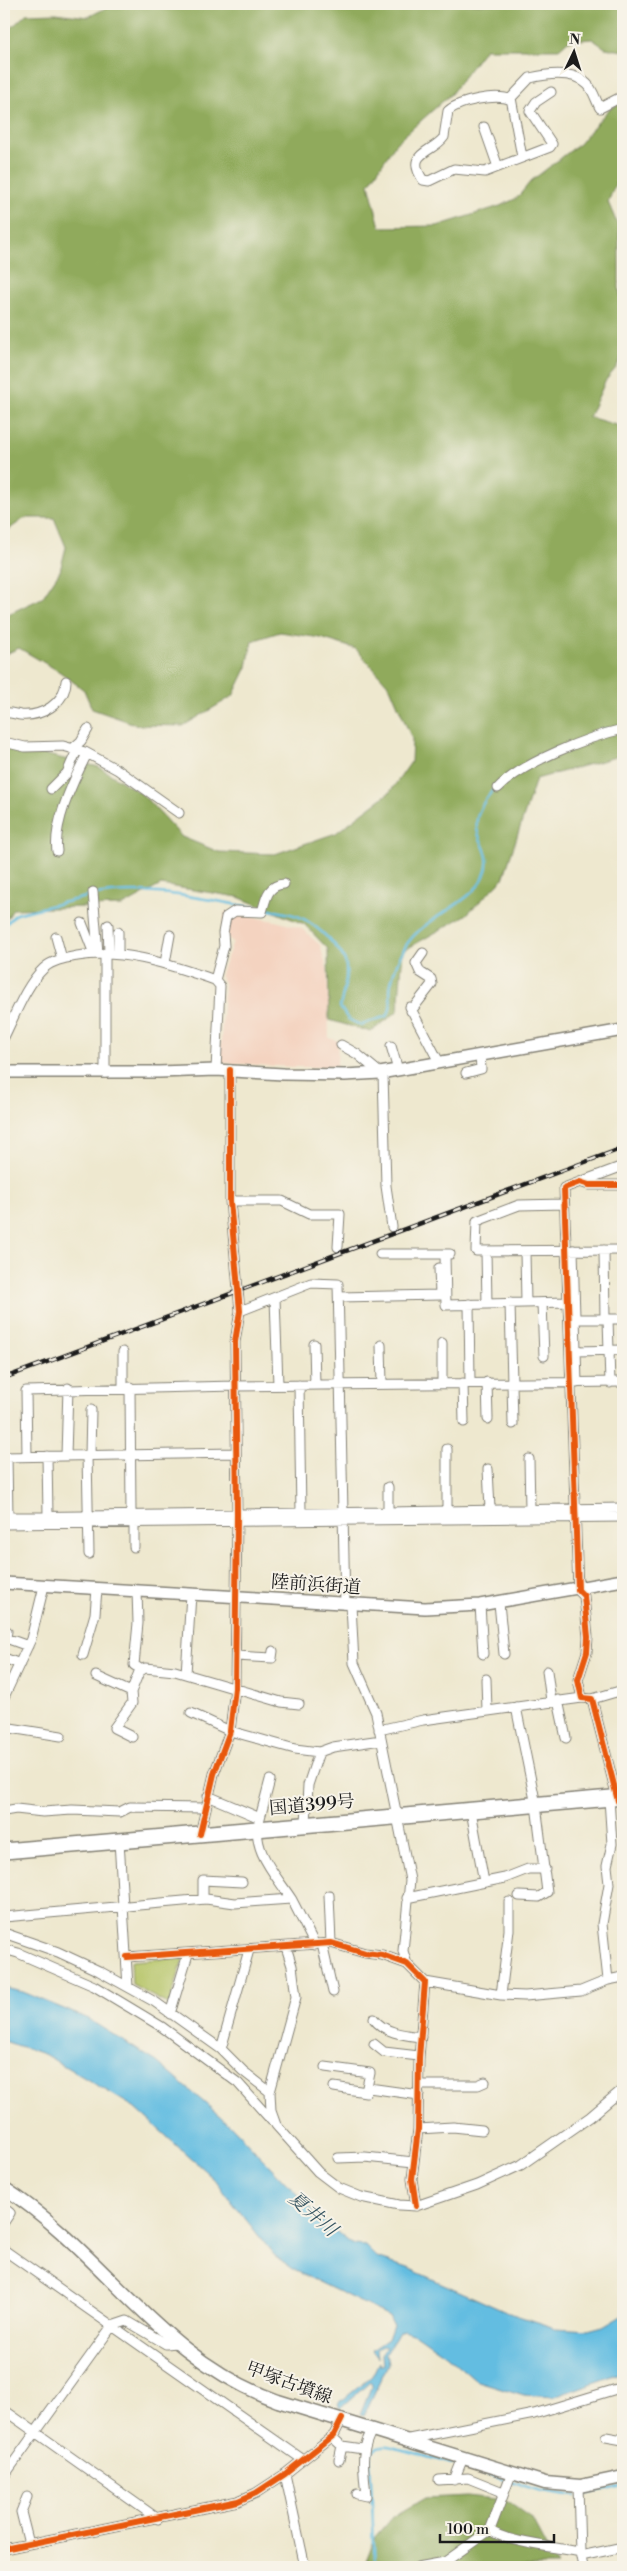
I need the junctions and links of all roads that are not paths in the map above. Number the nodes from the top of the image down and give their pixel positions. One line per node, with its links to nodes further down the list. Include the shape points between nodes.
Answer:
1 (551, 92): 5 (street, via 536,102 530,111 552,144)
2 (623, 96): 3 (street, via 600,108 587,84 563,74 530,78)
3 (511, 100): 5 (street); 6 (street, via 500,98 453,106 445,117 444,137 424,151 417,170 423,180 429,181 454,169 479,172)
4 (484, 127): 6 (street)
5 (522, 157): 6 (street)
6 (498, 167)
7 (66, 682): 8 (street, via 64,695 51,708 21,715)
8 (4, 713)
9 (88, 729): 12 (street)
10 (623, 729): 14 (street, via 582,741 530,765)
11 (4, 742): 12 (street, via 25,747 63,746)
12 (74, 749): 13 (street); 15 (street, via 67,773)
13 (87, 754): 16 (street, via 126,775); 17 (street, via 58,829)
14 (498, 788)
15 (51, 790)
16 (179, 812)
17 (57, 851)
18 (284, 884): 29 (street, via 270,889 262,912 234,911 227,915 224,946)
19 (93, 892): 25 (street)
20 (82, 923): 25 (street)
21 (108, 925): 25 (street)
22 (118, 932): 25 (street)
23 (170, 935): 28 (street)
24 (56, 937): 27 (street)
25 (105, 953): 27 (street); 28 (street); 40 (street)
26 (423, 953): 35 (street, via 416,963 432,984 411,1008)
27 (62, 959): 31 (street, via 46,966 38,974)
28 (165, 963): 29 (street)
29 (215, 980): 36 (street, via 220,986)
30 (623, 1030): 34 (street)
31 (4, 1037)
32 (341, 1045): 41 (street)
33 (391, 1046): 38 (street)
34 (480, 1055): 35 (street); 42 (street, via 481,1069)
35 (439, 1062): 38 (street)
36 (216, 1070): 37 (street); 40 (street)
37 (230, 1070): 41 (street, via 283,1074); 46 (street)
38 (398, 1070): 41 (street)
39 (4, 1072): 40 (street)
40 (106, 1073)
41 (382, 1073): 48 (street, via 386,1186)
42 (466, 1073)
43 (623, 1166): 44 (street)
44 (580, 1182): 45 (street); 47 (street, via 564,1188)
45 (623, 1185)
46 (230, 1201): 49 (street, via 282,1201 309,1214 340,1214); 65 (street)
47 (564, 1204): 50 (street); 53 (street, via 519,1205 477,1222 476,1251)
48 (392, 1227)
49 (338, 1247)
50 (570, 1250): 51 (street); 54 (street); 59 (street); 66 (street)
51 (604, 1250): 52 (street); 67 (street)
52 (623, 1250)
53 (486, 1251): 54 (street); 64 (street)
54 (525, 1251): 61 (street)
55 (380, 1254): 56 (street)
56 (444, 1255): 57 (street, via 440,1295); 63 (street, via 446,1305)
57 (339, 1297): 58 (street, via 338,1284 311,1283); 84 (street)
58 (275, 1298): 65 (street); 86 (street)
59 (568, 1302): 62 (street); 66 (street)
60 (510, 1303): 61 (street); 64 (street); 78 (street)
61 (526, 1303): 62 (street)
62 (542, 1303): 76 (street)
63 (469, 1304): 64 (street); 82 (street)
64 (486, 1304)
65 (240, 1311): 89 (street, via 235,1342)
66 (572, 1319): 67 (street); 74 (street); 79 (street)
67 (606, 1319): 68 (street); 72 (street)
68 (623, 1319)
69 (442, 1343): 81 (street)
70 (314, 1344): 88 (street)
71 (381, 1345): 85 (street)
72 (609, 1350): 73 (street); 74 (street); 83 (street)
73 (623, 1350)
74 (576, 1351): 79 (street)
75 (123, 1352): 90 (street)
76 (544, 1356)
77 (487, 1382): 78 (street); 82 (street); 93 (street)
78 (512, 1382): 79 (street); 95 (street)
79 (574, 1382): 83 (street); 113 (street)
80 (623, 1382): 83 (street)
81 (442, 1383): 82 (street); 85 (street)
82 (466, 1383): 94 (street)
83 (610, 1383)
84 (340, 1384): 85 (street); 88 (street); 115 (street)
85 (382, 1384)
86 (278, 1385): 87 (street); 89 (street)
87 (299, 1385): 88 (street); 112 (street)
88 (315, 1385)
89 (235, 1386): 90 (street); 97 (street)
90 (126, 1387): 91 (street); 99 (street)
91 (68, 1388): 101 (street, via 62,1391 26,1391); 103 (street)
92 (91, 1410): 98 (street)
93 (488, 1418)
94 (464, 1422)
95 (513, 1424)
96 (447, 1449): 110 (street)
97 (236, 1453): 99 (street); 117 (street)
98 (88, 1455): 99 (street); 103 (street); 119 (street)
99 (129, 1455): 120 (street)
100 (5, 1456): 101 (street); 118 (street)
101 (27, 1456): 102 (street)
102 (47, 1456): 103 (street); 114 (street)
103 (66, 1456)
104 (529, 1459): 109 (street)
105 (488, 1469): 108 (street)
106 (388, 1487): 111 (street)
107 (623, 1508): 113 (street)
108 (490, 1509): 109 (street); 110 (street)
109 (530, 1509): 113 (street)
110 (447, 1510): 111 (street)
111 (388, 1512): 115 (street)
112 (301, 1513): 115 (street); 117 (street)
113 (574, 1513): 115 (street); 116 (street); 127 (street)
114 (48, 1516): 118 (street); 119 (street)
115 (343, 1516): 117 (street); 132 (street)
116 (623, 1517)
117 (237, 1518): 120 (street); 130 (street)
118 (5, 1519): 119 (street)
119 (89, 1519): 120 (street); 122 (street)
120 (132, 1519): 121 (street)
121 (134, 1548)
122 (89, 1554)
123 (623, 1580): 127 (street, 陸前浜街道)
124 (4, 1583): 125 (street, 陸前浜街道)
125 (44, 1586): 126 (street, 陸前浜街道); 135 (street)
126 (98, 1589): 128 (street, 陸前浜街道); 139 (street, via 95,1614)
127 (578, 1590): 131 (street, 陸前浜街道); 152 (street, via 584,1596 588,1638 578,1680)
128 (138, 1591): 129 (street, 陸前浜街道); 143 (street, via 134,1664)
129 (190, 1594): 130 (street, 陸前浜街道); 145 (street)
130 (236, 1597): 132 (street, 陸前浜街道); 140 (street)
131 (499, 1603): 133 (street, 陸前浜街道); 138 (street)
132 (348, 1604): 133 (street, 陸前浜街道, via 425,1608); 159 (street, via 354,1663 376,1713)
133 (480, 1605): 137 (street)
134 (7, 1631): 135 (street, via 6,1638)
135 (28, 1646): 142 (street)
136 (273, 1651): 140 (street, via 272,1658)
137 (483, 1654)
138 (504, 1654)
139 (83, 1655)
140 (236, 1656): 148 (street)
141 (4, 1658): 142 (street)
142 (20, 1664): 151 (street)
143 (142, 1670): 145 (street, via 152,1668); 150 (street)
144 (547, 1671): 153 (street)
145 (186, 1674): 148 (street)
146 (96, 1676): 150 (street)
147 (486, 1679): 156 (street)
148 (235, 1688): 154 (street, via 280,1702); 160 (street)
149 (623, 1690): 152 (street)
150 (131, 1692): 162 (street, via 132,1703 114,1728)
151 (4, 1697)
152 (587, 1699): 153 (street); 168 (street)
153 (554, 1701): 155 (street); 163 (street)
154 (299, 1704)
155 (516, 1706): 156 (street); 169 (street)
156 (487, 1711): 159 (street)
157 (191, 1713): 160 (street)
158 (4, 1727): 161 (street)
159 (379, 1730): 164 (street)
160 (230, 1731): 165 (street, via 295,1749); 167 (street)
161 (61, 1736)
162 (132, 1737)
163 (566, 1738)
164 (381, 1740): 165 (street); 173 (street)
165 (319, 1752): 175 (street, via 308,1785)
166 (270, 1780): 174 (street)
167 (208, 1796): 170 (street); 174 (street)
168 (617, 1799): 169 (highway, 国道399号); 199 (street, via 602,1924)
169 (536, 1805): 172 (highway, 国道399号); 179 (street)
170 (205, 1808): 171 (street, via 130,1807 120,1812 43,1812 16,1808); 176 (street)
171 (4, 1811)
172 (471, 1811): 173 (highway, 国道399号); 181 (street)
173 (398, 1817): 175 (highway, 国道399号); 184 (street, via 410,1880)
174 (258, 1824): 175 (highway, 国道399号); 176 (highway, 国道399号); 185 (street, via 257,1838 272,1874)
175 (306, 1824)
176 (200, 1834): 177 (highway, 国道399号)
177 (119, 1841): 178 (highway, 国道399号); 188 (street)
178 (4, 1851)
179 (545, 1869): 181 (street, via 528,1868 506,1878); 183 (street, via 545,1896)
180 (242, 1882): 186 (street, via 203,1880)
181 (484, 1882): 184 (street)
182 (329, 1895): 191 (street)
183 (519, 1896)
184 (406, 1898): 197 (street, via 403,1951)
185 (291, 1899): 186 (street, via 235,1903); 191 (street)
186 (203, 1900): 188 (street)
187 (509, 1902): 203 (street)
188 (124, 1908): 189 (street); 196 (street)
189 (4, 1917)
190 (4, 1933): 201 (street, via 58,1952)
191 (322, 1944): 192 (street); 197 (street, via 382,1954); 202 (street)
192 (286, 1947): 194 (street); 216 (street, via 296,1997)
193 (4, 1950): 217 (street, via 94,1986 162,2027 238,2083)
194 (248, 1950): 195 (street); 208 (street)
195 (188, 1954): 196 (street); 204 (street)
196 (127, 1957): 201 (street)
197 (407, 1964): 200 (street)
198 (623, 1977): 199 (street)
199 (608, 1980): 203 (street, via 581,1991)
200 (425, 1982): 203 (street); 206 (street)
201 (128, 1987): 204 (street)
202 (333, 1992)
203 (501, 1995)
204 (170, 2014): 208 (street)
205 (374, 2019): 206 (street, via 380,2026 396,2033)
206 (421, 2037): 209 (street)
207 (374, 2044): 209 (street, via 384,2052)
208 (221, 2049): 216 (street)
209 (419, 2056): 215 (street)
210 (325, 2067): 213 (street, via 370,2073)
211 (485, 2082): 215 (street)
212 (334, 2087): 213 (street, via 366,2092)
213 (369, 2088): 215 (street)
214 (623, 2089): 223 (street, via 590,2117 521,2165 477,2185)
215 (419, 2090): 218 (street)
216 (270, 2092): 217 (street, via 270,2111)
217 (276, 2125): 223 (street, via 318,2172 339,2188 381,2202)
218 (418, 2129): 219 (street, via 453,2127); 221 (street)
219 (482, 2130)
220 (338, 2158): 221 (street)
221 (414, 2162): 223 (street, via 412,2179)
222 (4, 2188): 228 (main road, 甲塚古墳線, via 52,2225)
223 (416, 2206)
224 (4, 2208): 225 (street, via 10,2213)
225 (4, 2222)
226 (4, 2250): 227 (street)
227 (112, 2326): 228 (street, via 126,2321 166,2344); 233 (street); 240 (street)
228 (177, 2344): 231 (main road, 甲塚古墳線, via 239,2385)
229 (623, 2387): 236 (street, via 534,2414)
230 (4, 2410): 233 (street)
231 (342, 2419): 232 (main road, 甲塚古墳線); 234 (street)
232 (373, 2429): 236 (main road, 甲塚古墳線); 239 (street)
233 (35, 2432): 244 (street); 252 (street)
234 (332, 2437): 238 (street); 240 (street)
235 (606, 2437): 237 (street)
236 (406, 2440): 242 (main road, 甲塚古墳線)
237 (623, 2440)
238 (342, 2446): 239 (street); 241 (street)
239 (363, 2449): 250 (street, via 366,2496)
240 (302, 2459): 243 (street)
241 (338, 2460)
242 (461, 2464): 247 (street); 248 (main road, 甲塚古墳線)
243 (285, 2474): 252 (street, via 238,2501); 258 (street)
244 (4, 2476)
245 (623, 2477): 249 (main road, 甲塚古墳線)
246 (439, 2480): 247 (street)
247 (454, 2480): 248 (street)
248 (508, 2482): 249 (main road, 甲塚古墳線, via 556,2485); 253 (street)
249 (578, 2493): 257 (street)
250 (357, 2494)
251 (27, 2497): 254 (street, via 21,2512)
252 (158, 2519): 254 (street)
253 (490, 2530): 257 (street, via 494,2534); 259 (street, via 445,2562)
254 (29, 2544): 256 (street)
255 (623, 2548): 257 (street)
256 (4, 2549)
257 (581, 2554): 260 (street)
258 (304, 2567)
259 (418, 2567)
260 (583, 2567)

